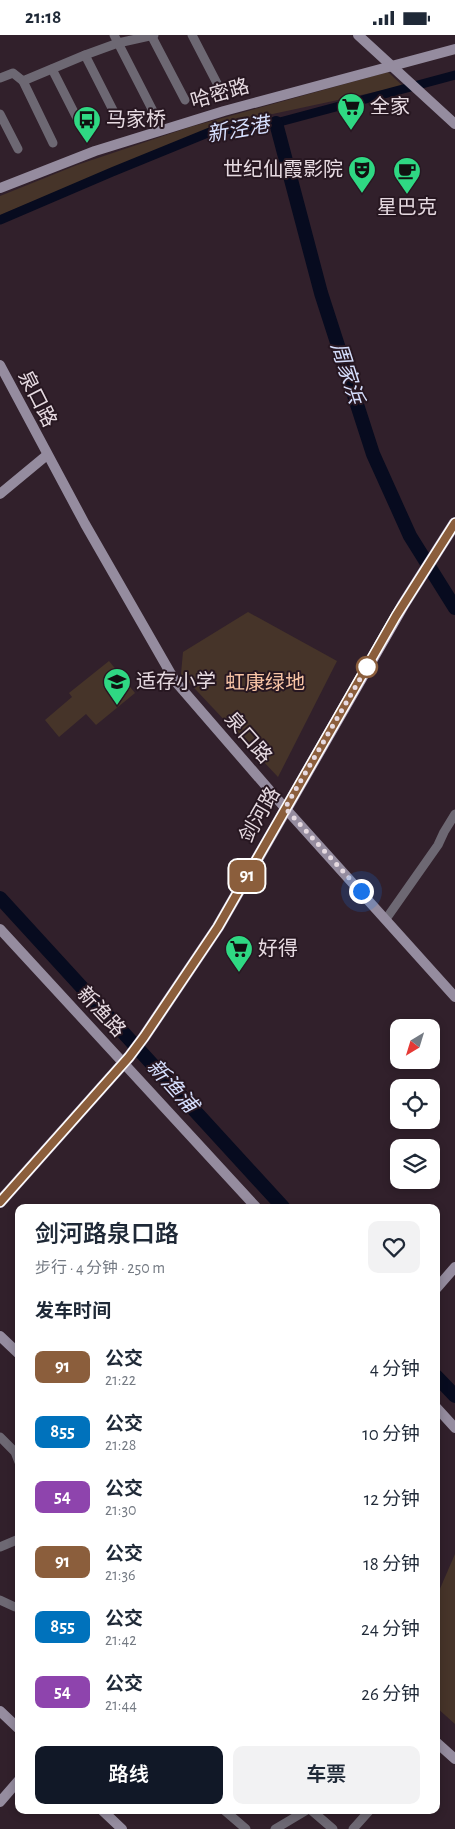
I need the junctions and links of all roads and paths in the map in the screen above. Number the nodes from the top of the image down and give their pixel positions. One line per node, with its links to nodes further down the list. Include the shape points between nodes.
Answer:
1 (152, 35): 4 (street); 12 (street)
2 (192, 35): 11 (street)
3 (358, 35): 7 (street)
4 (116, 39): 6 (street); 13 (street)
5 (455, 49): 7 (street, 哈密路)
6 (85, 55): 8 (street); 15 (street)
7 (390, 66): 16 (street); 20 (street, 哈密路, via 224,111 95,151)
8 (52, 69): 10 (street); 17 (street)
9 (0, 78): 10 (street, via 13,73)
10 (23, 81): 18 (street)
11 (220, 89)
12 (185, 100)
13 (154, 113)
14 (0, 114): 19 (street)
15 (116, 116)
16 (455, 123)
17 (83, 130)
18 (54, 143)
19 (18, 149)
20 (0, 188)
21 (0, 365): 22 (street, 泉口路)
22 (47, 455): 23 (street); 25 (street, 泉口路, via 175,681)
23 (0, 494)
24 (454, 524): 25 (main road, 剑河路)
25 (285, 808): 27 (street, 泉口路); 30 (main road, 剑河路, via 218,927)
26 (455, 814): 27 (street, via 438,845)
27 (386, 919): 29 (street, 泉口路)
28 (0, 929): 30 (street, 新渔路)
29 (455, 997)
30 (124, 1063): 31 (main road, 剑河路); 32 (street, 新渔路)
31 (0, 1202)
32 (253, 1204)
33 (455, 1267): 34 (street)
34 (440, 1284)
35 (0, 1336): 36 (street)
36 (15, 1350)
37 (440, 1411): 38 (street)
38 (455, 1428)
39 (0, 1437): 40 (street)
40 (15, 1448)
41 (15, 1541): 42 (street)
42 (0, 1547)
43 (0, 1600): 44 (street)
44 (15, 1607)
45 (0, 1711): 46 (street)
46 (15, 1725)
47 (440, 1746): 48 (street)
48 (455, 1759)
49 (15, 1785): 50 (street)
50 (0, 1802)
51 (106, 1814): 56 (street)
52 (229, 1814): 57 (street)
53 (302, 1814): 58 (street)
54 (314, 1814): 59 (street)
55 (366, 1814): 60 (street)
56 (122, 1829)
57 (246, 1829)
58 (275, 1829)
59 (332, 1829)
60 (353, 1829)

